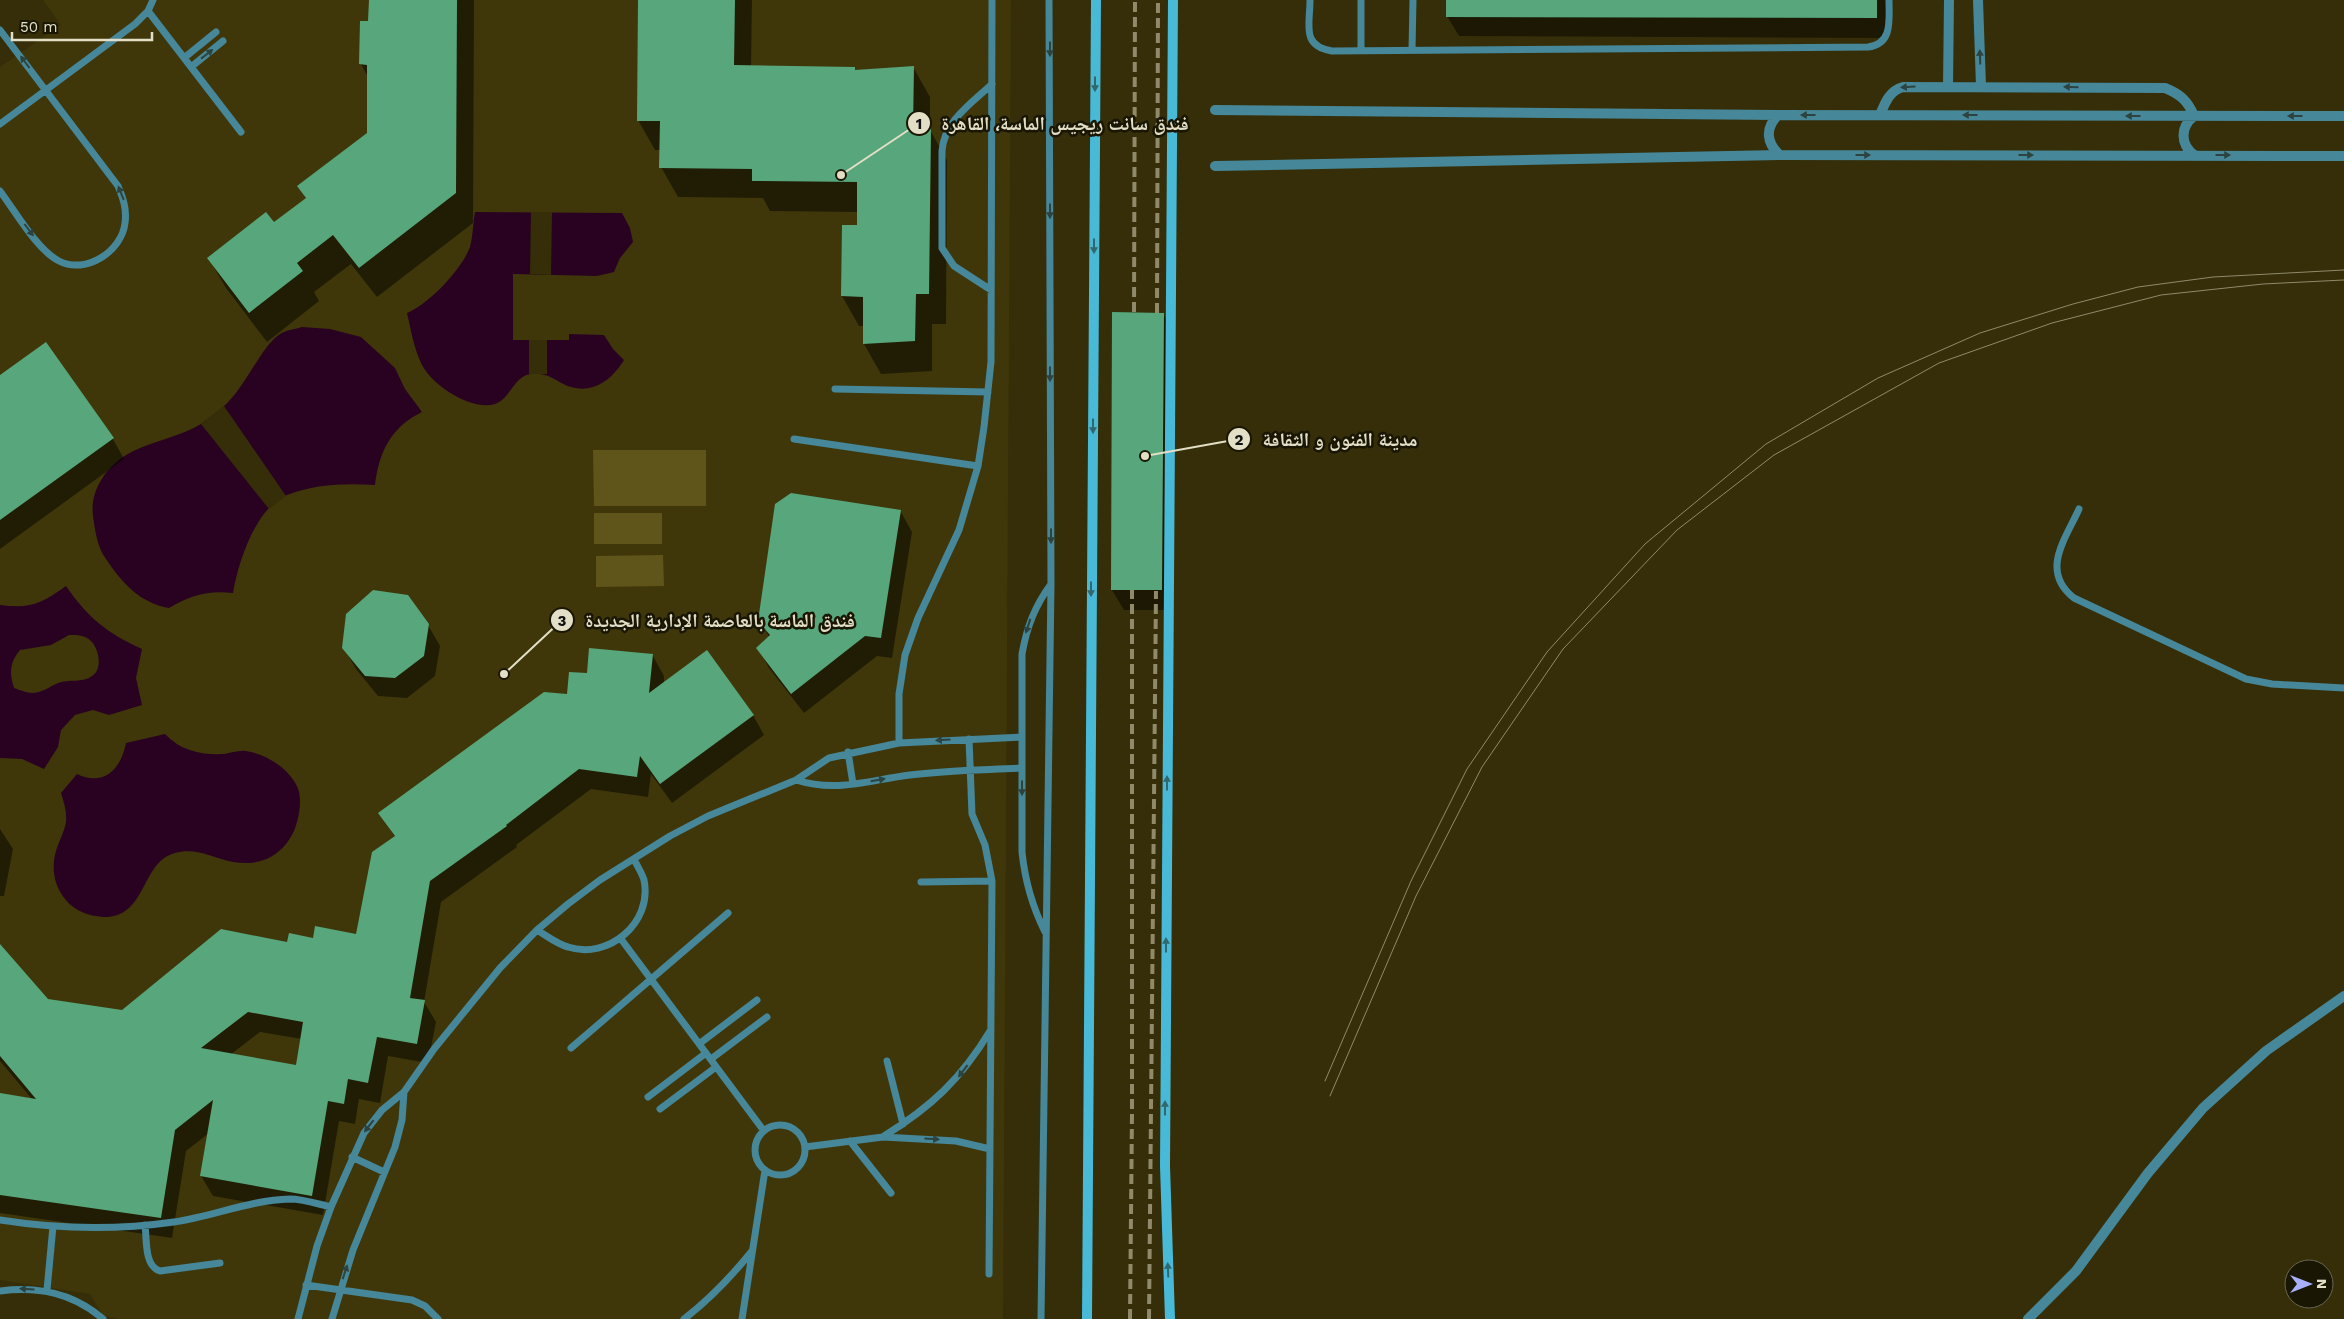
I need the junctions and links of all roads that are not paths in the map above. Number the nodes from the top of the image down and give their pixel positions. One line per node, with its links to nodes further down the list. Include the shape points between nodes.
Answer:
1 (153, 0): 12 (lane)
2 (992, 0): 20 (lane)
3 (1049, 0): 42 (lane, one-way to 42)
4 (1096, 0): 101 (street, one-way to 101)
5 (1173, 0): 102 (street, one-way to 5, via 1165,1156)
6 (1310, 0): 17 (lane, via 1312,44 1332,51)
7 (1361, 0): 17 (lane)
8 (1412, 0): 16 (lane)
9 (1889, 0): 16 (lane, via 1887,34 1879,44 1868,47)
10 (1949, 0): 21 (street)
11 (1978, 0): 22 (street, one-way to 11)
12 (148, 11): 18 (lane); 23 (lane)
13 (0, 30): 23 (lane, one-way to 13)
14 (216, 32): 18 (lane)
15 (223, 41): 19 (lane, one-way to 15)
16 (1412, 50): 17 (lane)
17 (1361, 51)
18 (184, 58): 19 (lane)
19 (191, 67): 30 (lane)
20 (992, 84): 36 (lane); 36 (lane, via 947,129 942,143 941,169 942,248 954,266)
21 (1948, 86): 22 (street); 26 (street, one-way to 26, via 1899,88 1889,95)
22 (1981, 86): 27 (street, one-way to 22, via 2184,98 2165,88)
23 (46, 89): 29 (lane); 35 (lane, one-way to 23, via 46,253 60,262 85,264 105,256 120,240 125,224 125,205 118,186)
24 (1215, 110): 25 (street)
25 (1778, 115): 26 (street, one-way to 25); 31 (street, via 1772,121 1768,136)
26 (1880, 115): 27 (street, one-way to 26)
27 (2194, 116): 28 (street, one-way to 27); 32 (street, via 2185,125 2183,139)
28 (2344, 116)
29 (0, 124)
30 (241, 132)
31 (1780, 155): 32 (street, one-way to 32); 34 (street)
32 (2194, 155): 33 (street, one-way to 33)
33 (2344, 156)
34 (1215, 166)
35 (0, 191)
36 (990, 290): 38 (lane)
37 (835, 389): 38 (lane)
38 (988, 392): 40 (lane)
39 (794, 439): 40 (lane)
40 (978, 466): 46 (lane, via 959,530 918,618 906,655 899,694)
41 (2080, 509): 43 (lane, via 2056,560 2059,582 2065,592 2246,679 2272,684)
42 (1051, 584): 44 (lane, one-way to 44, via 1036,604 1026,628 1022,654); 57 (lane)
43 (2344, 688)
44 (1022, 737): 45 (lane); 48 (lane)
45 (968, 739): 46 (lane, one-way to 46); 49 (lane)
46 (899, 743): 47 (lane)
47 (848, 752): 50 (lane, via 828,758); 51 (lane)
48 (1022, 768): 49 (lane); 57 (lane, one-way to 57, via 1025,880)
49 (970, 770): 51 (lane, one-way to 49, via 911,774); 53 (lane, via 972,814 985,845)
50 (796, 780): 51 (lane, via 834,788); 52 (lane, via 708,816)
51 (853, 784)
52 (634, 859): 56 (lane, via 594,885); 58 (lane, via 644,880 644,897 636,920)
53 (992, 881): 54 (lane); 64 (lane)
54 (921, 882)
55 (728, 914): 59 (lane)
56 (537, 930): 58 (lane, via 563,945 583,950 609,946); 70 (lane, via 466,1007)
57 (1046, 935): 100 (lane)
58 (621, 939): 59 (lane)
59 (651, 979): 65 (lane); 66 (lane)
60 (2344, 996): 62 (street)
61 (757, 1000): 65 (lane)
62 (2339, 1005): 103 (street, via 2266,1051 2203,1108 2148,1173 2076,1271)
63 (767, 1017): 67 (lane)
64 (990, 1031): 73 (lane, one-way to 73, via 956,1080 935,1101); 78 (lane)
65 (699, 1044): 67 (lane)
66 (572, 1048)
67 (708, 1056): 69 (lane); 71 (lane)
68 (888, 1061): 73 (lane)
69 (716, 1067): 72 (lane); 74 (lane)
70 (404, 1092): 79 (lane, one-way to 79, via 382,1110 364,1133); 81 (lane, via 396,1147)
71 (648, 1097)
72 (660, 1109)
73 (903, 1124): 75 (lane)
74 (764, 1131): 77 (lane, via 776,1125 792,1128); 80 (lane, via 755,1148)
75 (883, 1137): 76 (lane); 78 (lane, one-way to 78, via 956,1141)
76 (850, 1141): 77 (lane); 82 (lane)
77 (805, 1148): 80 (lane, via 801,1163 788,1173 780,1175)
78 (990, 1148): 89 (lane)
79 (352, 1157): 81 (lane); 83 (lane)
80 (765, 1170): 87 (lane)
81 (384, 1172): 92 (lane, one-way to 81)
82 (891, 1192)
83 (331, 1207): 85 (lane, via 291,1199); 90 (lane)
84 (0, 1220): 86 (lane)
85 (145, 1225): 86 (lane); 88 (lane, via 149,1260 155,1270 160,1272)
86 (53, 1226): 91 (lane)
87 (752, 1251): 98 (lane, via 724,1284); 99 (lane)
88 (220, 1262)
89 (989, 1274)
90 (306, 1285): 92 (lane); 95 (lane)
91 (47, 1290): 93 (lane, one-way to 93, via 22,1288); 94 (lane, via 70,1297)
92 (340, 1290): 96 (lane); 97 (lane, via 412,1300 425,1306)
93 (0, 1291)
94 (103, 1319)
95 (298, 1319)
96 (332, 1319)
97 (438, 1319)
98 (684, 1319)
99 (742, 1319)
100 (1041, 1319)
101 (1087, 1319)
102 (1170, 1319)
103 (2028, 1319)

